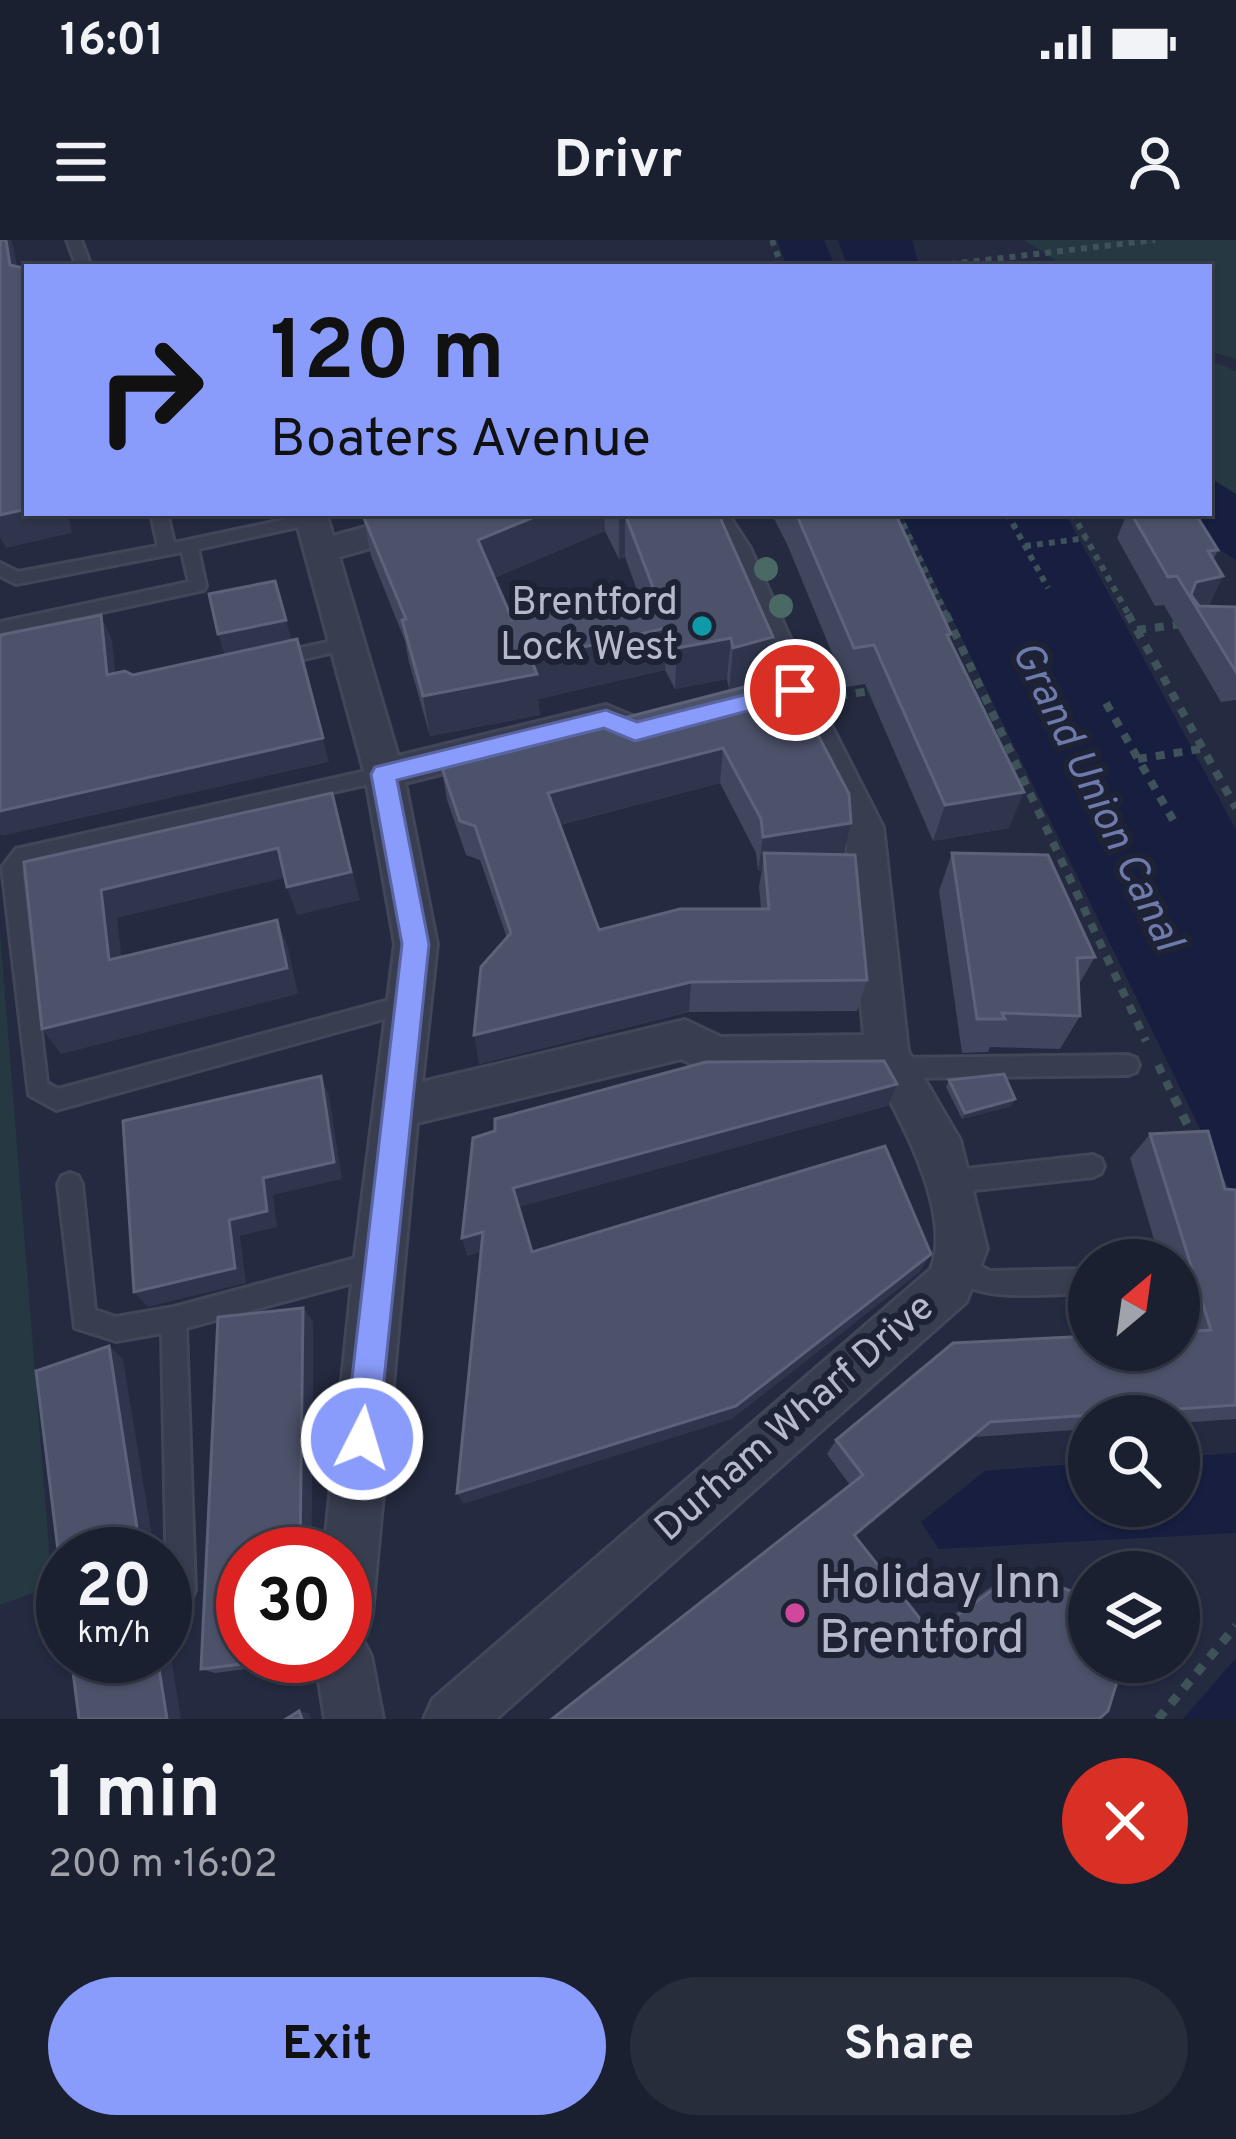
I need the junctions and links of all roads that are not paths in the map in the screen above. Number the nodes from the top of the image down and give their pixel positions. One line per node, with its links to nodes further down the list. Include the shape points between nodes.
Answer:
1 (160, 516): 8 (lane)
2 (220, 516): 6 (lane)
3 (426, 516): 5 (street)
4 (712, 516): 13 (street, Durham Wharf Drive)
5 (314, 528): 6 (lane); 11 (street)
6 (224, 538): 7 (lane)
7 (189, 545): 8 (lane); 10 (lane, via 198,586)
8 (166, 550): 9 (lane, via 16,578)
9 (0, 569)
10 (0, 628)
11 (346, 644): 12 (lane); 16 (street)
12 (250, 664)
13 (798, 696): 14 (street); 18 (street, Durham Wharf Drive, via 864,827)
14 (749, 702)
15 (704, 714): 16 (street, via 635,732 606,718)
16 (384, 774): 17 (street, via 416,944); 17 (lane, via 23,855 11,867 37,1088 56,1100)
17 (408, 1004): 20 (street)
18 (892, 1061): 19 (lane); 20 (street, via 716,1056 685,1039); 22 (street, Durham Wharf Drive, via 937,1140)
19 (1128, 1065)
20 (396, 1108): 24 (street)
21 (1093, 1166): 22 (lane)
22 (947, 1182): 25 (street, Durham Wharf Drive, via 963,1249)
23 (70, 1184): 27 (lane, via 84,1319 116,1329)
24 (378, 1264): 27 (lane); 29 (street)
25 (956, 1266): 26 (lane, via 988,1283); 32 (street, Durham Wharf Drive, via 949,1285)
26 (1068, 1281)
27 (174, 1319): 28 (lane)
28 (179, 1527)
29 (353, 1527)
30 (348, 1683): 31 (street)
31 (354, 1719)
32 (453, 1719)

